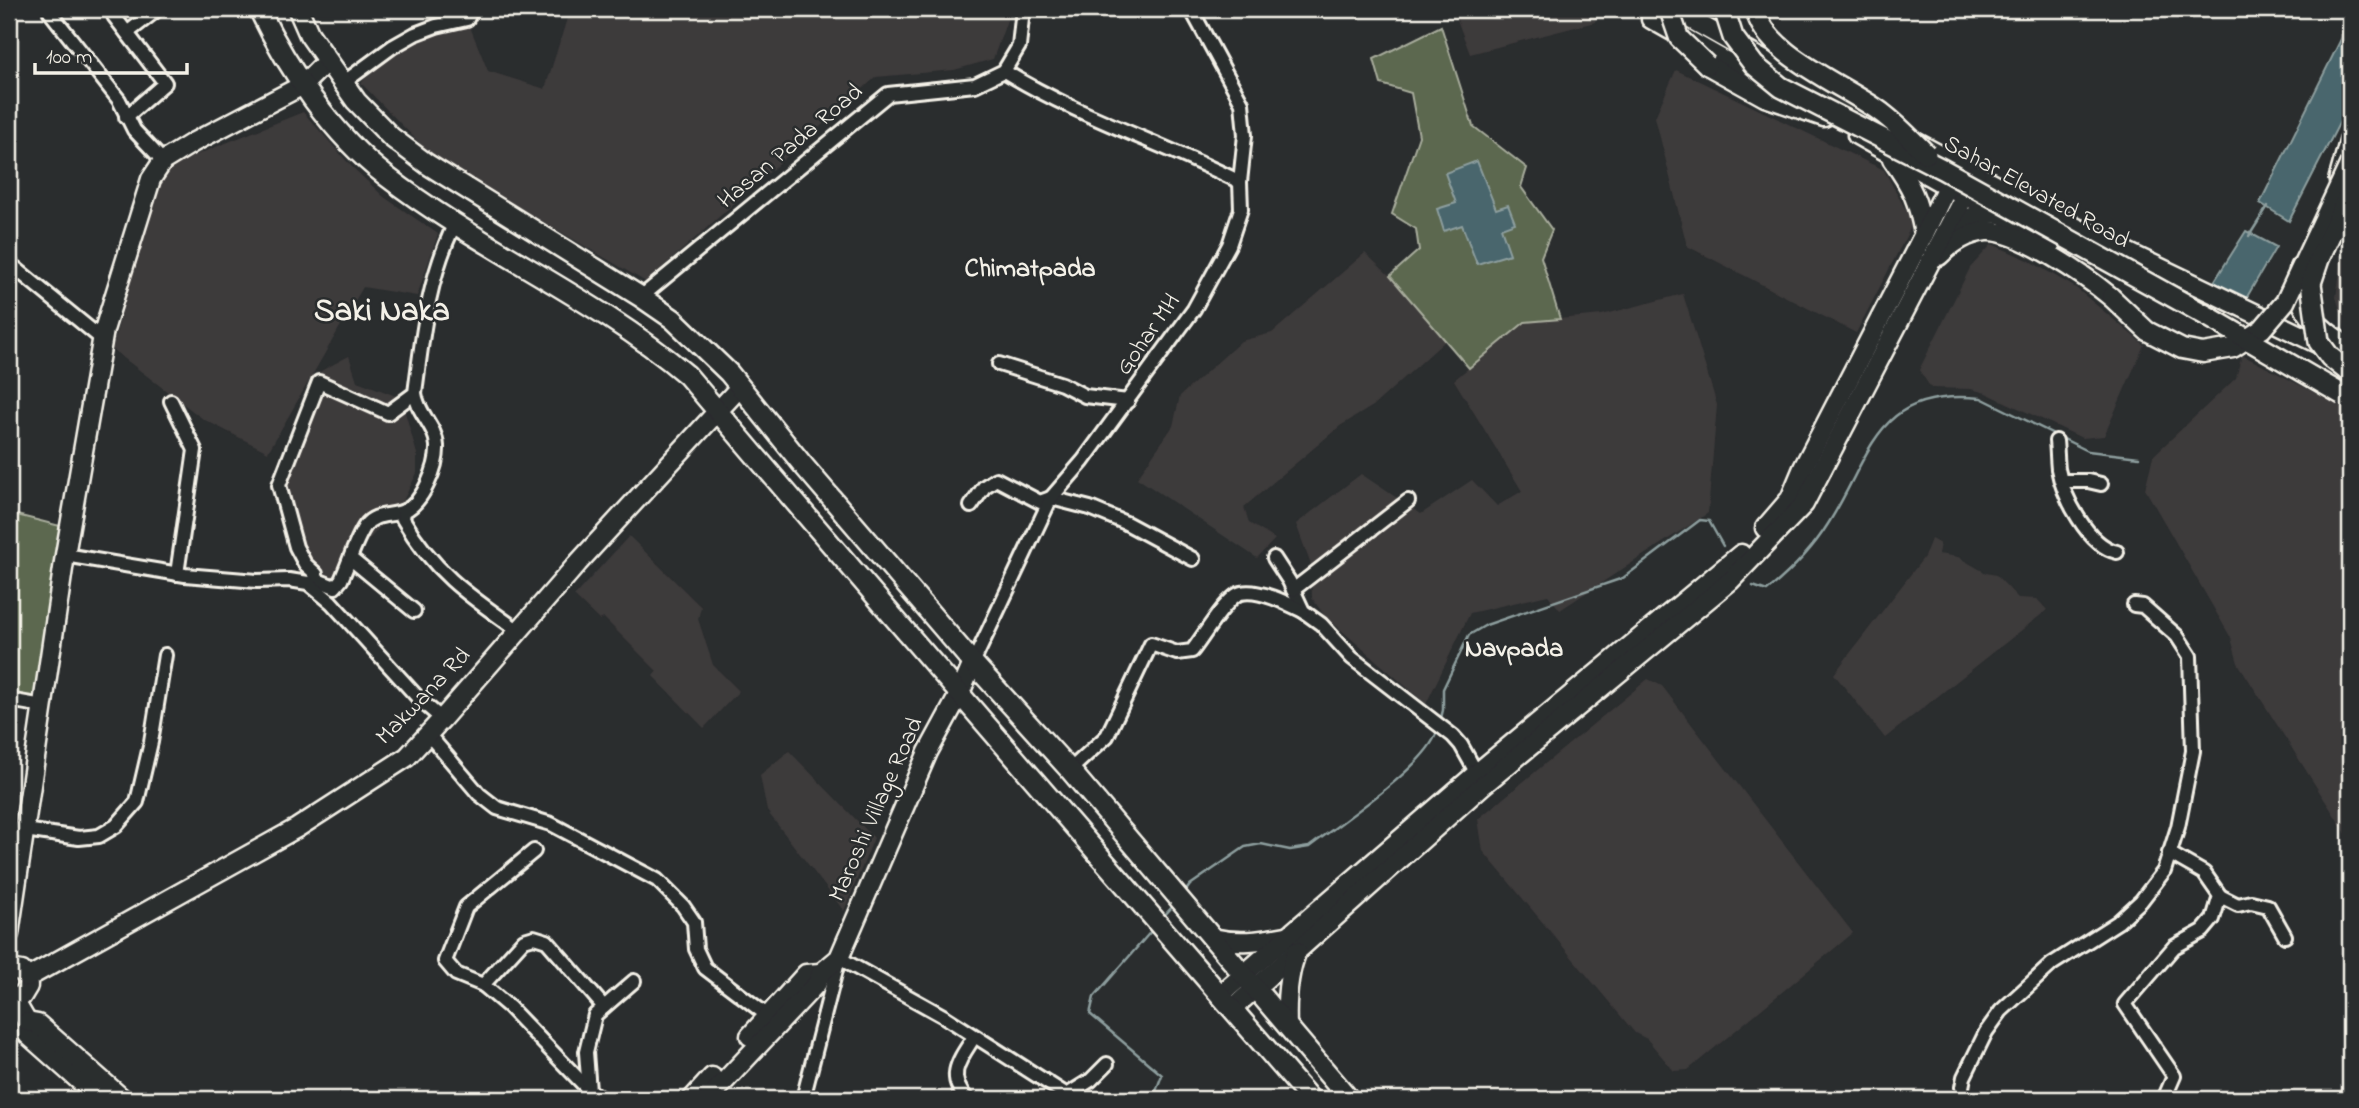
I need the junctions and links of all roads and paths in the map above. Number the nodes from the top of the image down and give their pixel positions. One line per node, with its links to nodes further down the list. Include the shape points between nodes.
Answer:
1 (158, 9): 14 (street)
2 (259, 9): 19 (main road)
3 (298, 9): 16 (main road)
4 (472, 9): 12 (street, via 469,17)
5 (1023, 9): 17 (street, via 1019,46)
6 (1191, 9): 28 (street, Gohar MH, via 1242,103 1245,135)
7 (1724, 9): 26 (main road, Sahar Elevated Road, bridge, via 1732,37 1754,65 1781,87)
8 (1756, 9): 26 (main road, bridge, via 1770,38 1882,113)
9 (50, 12): 20 (street, via 119,100)
10 (1681, 12): 15 (main road); 21 (main road, bridge, via 1679,38 1707,65 1765,97); 26 (main road)
11 (1651, 14): 15 (main road)
12 (462, 15): 18 (street, via 392,47)
13 (114, 16): 14 (street)
14 (127, 33): 20 (street, via 165,83)
15 (1696, 43): 21 (main road)
16 (327, 61): 18 (main road); 19 (main road)
17 (1004, 72): 28 (street, via 1084,115); 37 (street, Hasan Pada Road, via 975,85 888,94)
18 (343, 83): 37 (main road, via 391,137 427,164)
19 (303, 85): 24 (main road); 32 (main road, via 323,115 359,152)
20 (126, 117): 24 (street)
21 (1824, 117): 23 (main road)
22 (2350, 140): 39 (main road, via 2342,174 2301,259 2297,289 2303,305 2323,329)
23 (1887, 152): 26 (main road); 33 (main road, via 1919,203)
24 (163, 161): 38 (main road, via 151,179)
25 (2350, 163): 36 (main road, bridge, via 2284,302 2262,329 2233,348 2203,353 2182,349 2147,331 2090,280 2002,233 1985,231 1953,242)
26 (1949, 173): 27 (main road); 30 (main road); 33 (main road); 45 (main road, Sahar Elevated Road, bridge)
27 (1976, 174): 30 (main road); 40 (main road, via 2075,227)
28 (1240, 182): 47 (street, Gohar MH, via 1241,209 1214,275)
29 (2350, 192): 42 (main road, bridge, via 2311,283 2319,342)
30 (1964, 195): 31 (main road); 34 (main road)
31 (2000, 214): 34 (main road, via 1968,218); 48 (main road, via 2222,327 2292,376)
32 (455, 223): 44 (street, via 440,254 426,309); 49 (main road, via 612,317 687,375)
33 (1924, 234): 78 (main road, via 1790,499 1723,570)
34 (1946, 234): 36 (main road)
35 (9, 263): 38 (street)
36 (1927, 269): 78 (main road, via 1804,503 1730,581)
37 (641, 297): 43 (main road, via 673,319)
38 (102, 339): 58 (main road)
39 (2350, 348)
40 (2350, 359)
41 (999, 364): 47 (street, via 1085,396)
42 (2350, 373)
43 (740, 387): 49 (main road, Makwana Rd); 69 (main road)
44 (415, 393): 56 (street, via 416,406 438,449 422,497); 60 (street, via 388,413 319,382 279,485 296,547 315,579 335,587)
45 (2350, 398)
46 (171, 401): 62 (street, via 195,450)
47 (1128, 401): 53 (street, Gohar MH)
48 (2350, 406)
49 (717, 411): 67 (main road, Makwana Rd); 70 (main road)
50 (2056, 441): 51 (street)
51 (2062, 481): 52 (street); 57 (street, via 2087,531 2098,545)
52 (2101, 484)
53 (1051, 498): 55 (street, via 1040,502 996,479); 61 (street, via 1126,523); 69 (street, Gohar MH)
54 (1408, 501): 63 (street)
55 (971, 506)
56 (404, 511): 60 (street, via 381,515 366,524); 67 (street, via 403,519 417,544 441,572)
57 (2117, 552)
58 (65, 555): 62 (street); 72 (main road)
59 (1274, 558): 63 (street)
60 (351, 559): 65 (street)
61 (1193, 559)
62 (177, 574): 73 (street, via 308,583)
63 (1293, 590): 66 (street)
64 (2134, 606): 81 (street, via 2143,606 2177,636 2190,656 2193,751)
65 (414, 611)
66 (1303, 611): 77 (street, via 1268,596 1241,593 1229,600 1192,651 1177,653 1151,644 1107,736); 78 (street, via 1352,658 1453,736)
67 (519, 631): 73 (main road, Makwana Rd)
68 (165, 656): 79 (street, via 137,802 116,826 99,836 79,838)
69 (973, 663): 70 (main road, Maroshi Village Road); 75 (main road)
70 (960, 693): 76 (main road); 88 (main road, Maroshi Village Road, via 928,752)
71 (9, 700): 72 (street)
72 (43, 706): 79 (main road)
73 (442, 719): 74 (main road, Makwana Rd)
74 (428, 734): 90 (main road, Makwana Rd, via 407,757 297,828); 97 (street, via 479,794 497,808 551,824 657,880 694,922 696,949 705,968)
75 (1041, 740): 76 (main road); 77 (main road)
76 (1016, 760): 95 (main road)
77 (1070, 770): 86 (main road)
78 (1480, 779): 84 (main road); 87 (main road)
79 (24, 830): 83 (main road)
80 (534, 850): 93 (street, via 466,907 445,961 456,974)
81 (2169, 853): 82 (street, via 2204,873); 113 (street, via 2164,871 2141,901 2118,922 2052,964 2001,1011 1964,1077)
82 (2220, 897): 85 (street, via 2238,905 2268,906); 114 (street, via 2213,919 2203,931 2174,947 2125,1004 2174,1076)
83 (9, 934)
84 (1286, 936): 86 (main road, via 1231,943); 92 (main road)
85 (2285, 936)
86 (1212, 939): 92 (main road)
87 (1297, 951): 92 (main road); 99 (main road, via 1286,1000)
88 (839, 958): 97 (main road, Maroshi Village Road); 100 (street); 109 (street)
89 (9, 966): 90 (main road)
90 (27, 978): 94 (main road, via 26,992)
91 (634, 981): 96 (street)
92 (1249, 981): 95 (main road); 99 (main road)
93 (483, 985): 96 (street, via 524,940 534,937 547,941); 102 (street)
94 (11, 998): 98 (main road)
95 (1226, 1002): 111 (main road)
96 (604, 1007): 102 (street, via 595,1015 586,1052)
97 (773, 1020): 107 (main road, Maroshi Village Road); 108 (main road, Maroshi Village Road)
98 (27, 1022): 104 (main road, via 28,1035); 105 (main road, via 38,1024)
99 (1287, 1026): 112 (main road)
100 (974, 1037): 103 (street); 110 (street, via 959,1061 956,1079)
101 (1108, 1063): 103 (street, via 1068,1095)
102 (592, 1095): 106 (street)
103 (1058, 1095)
104 (100, 1099)
105 (123, 1099)
106 (601, 1099)
107 (692, 1099)
108 (708, 1099)
109 (803, 1099)
110 (967, 1099)
111 (1310, 1099)
112 (1349, 1099)
113 (1964, 1099)
114 (2164, 1099)

